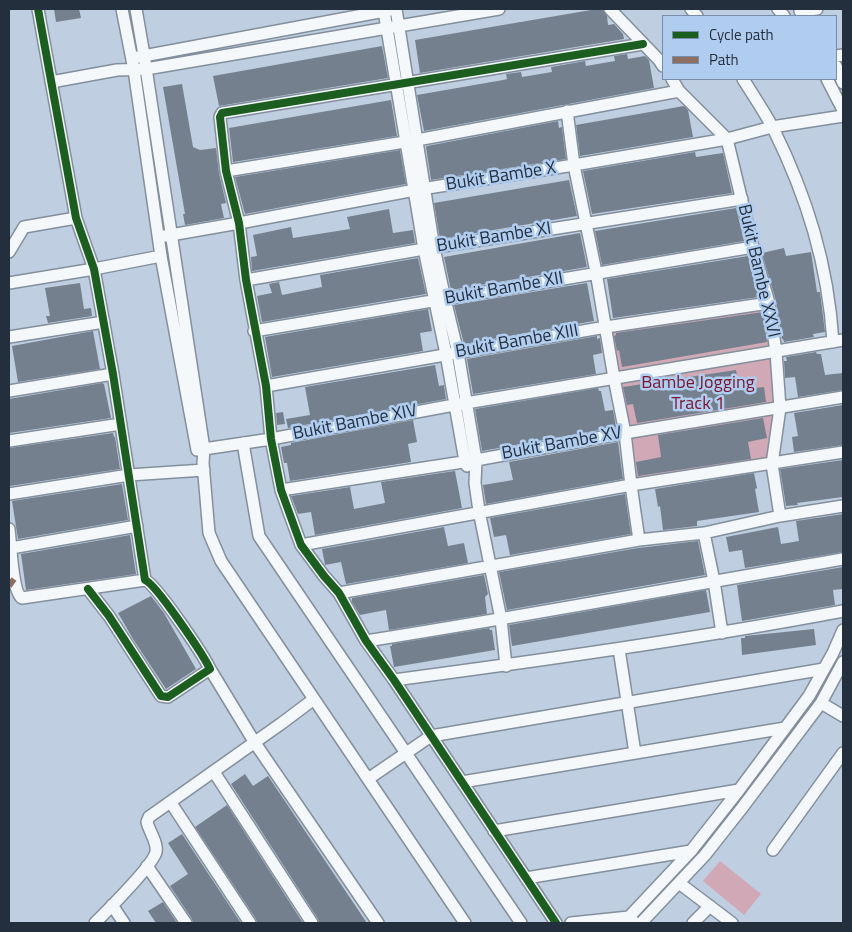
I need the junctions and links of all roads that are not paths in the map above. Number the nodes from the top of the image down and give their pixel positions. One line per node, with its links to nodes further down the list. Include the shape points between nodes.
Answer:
1 (38, 9): 22 (street)
2 (122, 9): 14 (street)
3 (136, 9): 13 (street)
4 (398, 9): 8 (street); 10 (street)
5 (499, 9): 10 (street)
6 (610, 9): 12 (street)
7 (817, 9): 9 (street)
8 (384, 11): 11 (street); 13 (street)
9 (801, 12)
10 (399, 26): 11 (street); 23 (street)
11 (387, 28): 17 (street); 23 (street)
12 (643, 44): 15 (street); 23 (street)
13 (144, 55): 14 (street); 17 (street)
14 (131, 58): 17 (street); 18 (street)
15 (662, 64)
16 (837, 68): 24 (street)
17 (140, 69): 18 (street); 39 (street); 40 (street)
18 (117, 70): 22 (street)
19 (673, 80): 25 (street)
20 (744, 80): 29 (street)
21 (828, 80): 26 (street)
22 (51, 82): 36 (street)
23 (403, 83): 31 (street); 33 (street, via 222,113)
24 (843, 83)
25 (679, 91): 27 (street); 30 (street)
26 (843, 110)
27 (567, 111): 31 (street); 32 (street)
28 (843, 116): 29 (street, Bukit Bambe X)
29 (772, 126): 30 (street, Bukit Bambe X); 55 (street, via 804,199 821,256)
30 (727, 139): 32 (street, Bukit Bambe X); 35 (street, Bukit Bambe XXVI)
31 (412, 140): 33 (street); 34 (street)
32 (574, 165): 34 (street, Bukit Bambe X); 38 (street)
33 (226, 171): 37 (street)
34 (420, 189): 37 (street, Bukit Bambe X); 42 (street)
35 (742, 199): 38 (street, Bukit Bambe XI); 41 (street, Bukit Bambe XXVI)
36 (76, 218): 43 (street, via 24,227); 45 (street)
37 (239, 224): 39 (street, Bukit Bambe X); 47 (street)
38 (586, 224): 42 (street, Bukit Bambe XI); 46 (street)
39 (171, 234): 40 (street, Bukit Bambe X); 70 (street)
40 (159, 237): 44 (street)
41 (753, 247): 46 (street, Bukit Bambe XII); 50 (street, Bukit Bambe XXVI)
42 (429, 248): 47 (street, Bukit Bambe XI); 49 (street)
43 (9, 252)
44 (161, 256): 45 (street); 70 (street)
45 (94, 270): 48 (street); 51 (street)
46 (596, 272): 49 (street, Bukit Bambe XII); 52 (street)
47 (246, 280): 53 (street)
48 (9, 283)
49 (439, 300): 53 (street, Bukit Bambe XII); 57 (street)
50 (769, 303): 52 (street, Bukit Bambe XIII); 56 (street, Bukit Bambe XXVI)
51 (104, 322): 54 (street); 58 (street)
52 (606, 327): 57 (street, Bukit Bambe XIII); 59 (street)
53 (254, 332): 60 (street)
54 (9, 337)
55 (838, 341): 56 (street, Bukit Bambe XIV)
56 (776, 352): 59 (street, Bukit Bambe XIV); 64 (street, Bukit Bambe XXVI)
57 (452, 353): 60 (street, Bukit Bambe XIII); 63 (street)
58 (113, 374): 61 (street); 65 (street)
59 (614, 378): 63 (street, Bukit Bambe XIV); 66 (street)
60 (266, 386): 67 (street)
61 (9, 392)
62 (843, 397): 64 (street, Bukit Bambe XV)
63 (460, 404): 67 (street, Bukit Bambe XIV); 72 (street)
64 (780, 408): 66 (street, Bukit Bambe XV); 73 (street, Bukit Bambe XXVI)
65 (121, 424): 68 (street); 75 (street)
66 (625, 433): 72 (street, Bukit Bambe XV); 76 (street)
67 (271, 439): 69 (street, Bukit Bambe XIV); 77 (street)
68 (9, 441)
69 (243, 443): 70 (street, Bukit Bambe XIV); 112 (street, via 259,536)
70 (201, 450): 74 (street)
71 (843, 452): 73 (street)
72 (470, 460): 77 (street, Bukit Bambe XV); 80 (street)
73 (772, 464): 76 (street); 81 (street, Bukit Bambe XXVI)
74 (204, 466): 75 (street); 105 (street, via 209,533 221,561)
75 (129, 475): 78 (street); 82 (street)
76 (631, 485): 80 (street); 85 (street)
77 (281, 490): 86 (street)
78 (9, 494)
79 (843, 506): 81 (street)
80 (479, 511): 86 (street); 89 (street)
81 (780, 516): 84 (street)
82 (137, 526): 87 (street); 90 (street)
83 (9, 529): 87 (street)
84 (704, 533): 85 (street); 91 (street)
85 (639, 540): 89 (street)
86 (302, 545): 93 (street)
87 (11, 548): 92 (street, via 19,596 25,599)
88 (843, 559): 91 (street)
89 (490, 567): 93 (street); 95 (street)
90 (146, 580): 92 (street); 102 (street, via 162,597)
91 (714, 581): 95 (street); 97 (street)
92 (88, 589): 102 (street, via 161,696 168,696)
93 (339, 593): 98 (street)
94 (843, 611): 97 (street)
95 (501, 619): 98 (street); 101 (street)
96 (843, 630): 103 (street)
97 (722, 633): 99 (street)
98 (366, 641): 104 (street)
99 (619, 649): 101 (street); 106 (street)
100 (843, 662): 107 (street)
101 (506, 666): 104 (street)
102 (210, 669): 111 (street)
103 (824, 669): 106 (street); 109 (street, via 810,696)
104 (394, 680): 110 (street)
105 (314, 699): 111 (street); 116 (street)
106 (627, 702): 110 (street); 113 (street)
107 (821, 703): 108 (street); 125 (street, via 705,855)
108 (843, 716)
109 (785, 728): 113 (street); 118 (street)
110 (431, 736): 112 (street); 117 (street)
111 (255, 743): 115 (street); 135 (street)
112 (406, 753): 116 (street); 136 (street)
113 (635, 753): 117 (street)
114 (843, 753): 121 (street)
115 (214, 772): 119 (street); 134 (street)
116 (368, 779): 129 (street)
117 (462, 782): 120 (street)
118 (739, 790): 120 (street); 122 (street)
119 (171, 803): 123 (street, via 147,820 156,850); 133 (street)
120 (494, 831): 124 (street)
121 (773, 850)
122 (691, 851): 124 (street); 128 (street)
123 (147, 866): 126 (street); 132 (street)
124 (526, 878): 137 (street)
125 (679, 883): 127 (street); 139 (street)
126 (112, 905): 130 (street); 131 (street)
127 (710, 906): 140 (street); 141 (street)
128 (632, 920): 138 (street)
129 (461, 922)
130 (95, 923)
131 (124, 923)
132 (186, 923)
133 (250, 923)
134 (312, 923)
135 (378, 923)
136 (521, 923)
137 (556, 923)
138 (571, 923)
139 (641, 923)
140 (693, 923)
141 (732, 923)

